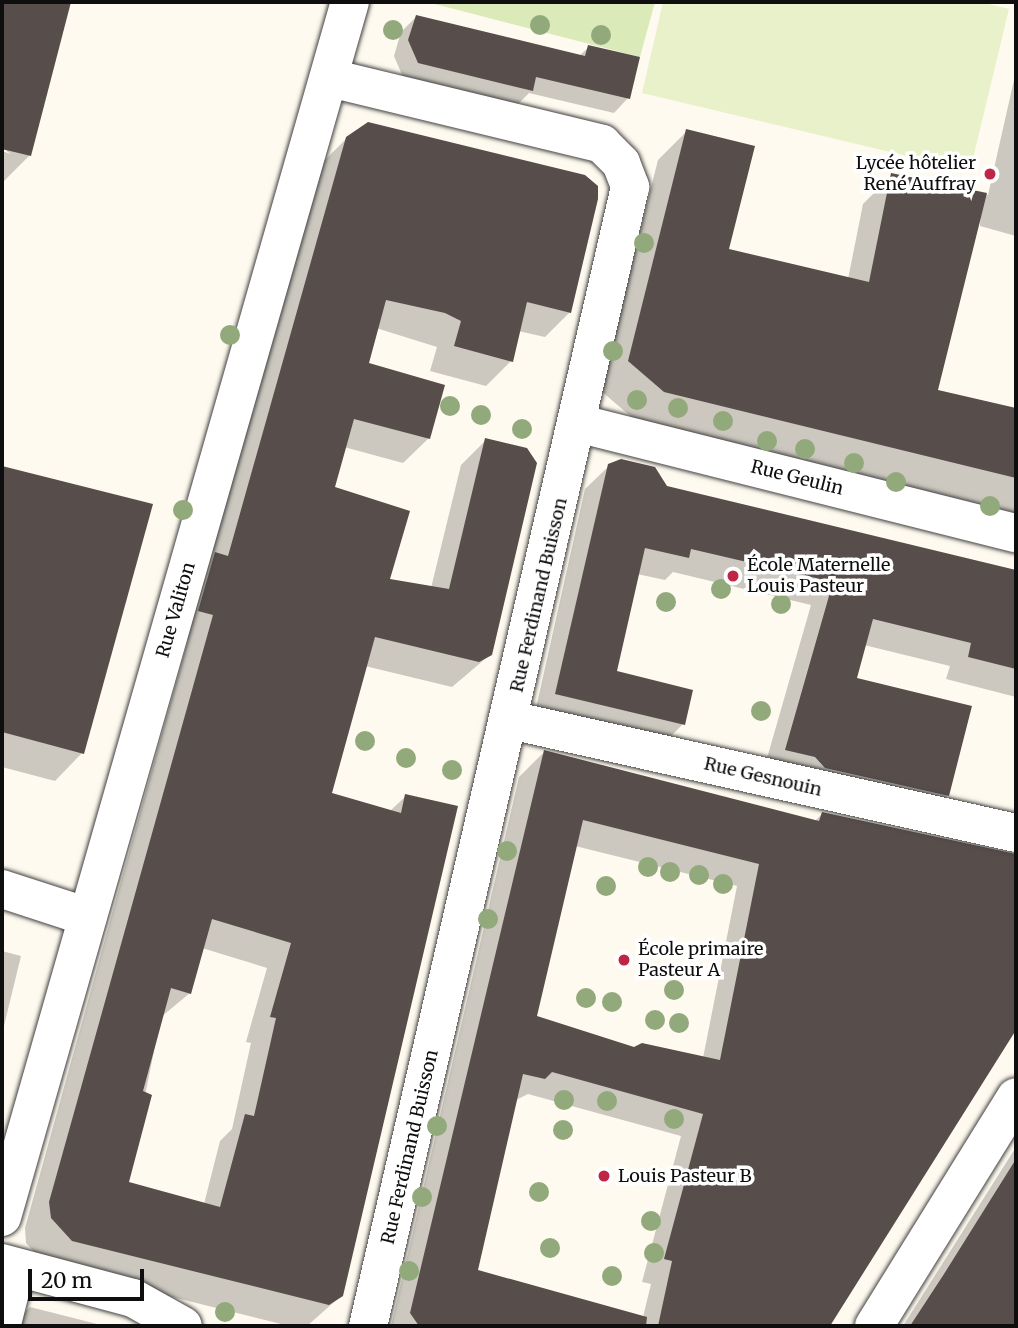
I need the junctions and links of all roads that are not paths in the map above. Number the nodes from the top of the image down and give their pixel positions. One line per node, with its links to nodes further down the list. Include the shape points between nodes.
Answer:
1 (351, 2): 2 (street, Rue Valiton)
2 (330, 78): 3 (street, Rue Ferdinand Buisson, via 602,144 621,163 630,187); 8 (street, Rue Valiton)
3 (577, 423): 4 (street, Rue Geulin); 5 (street, Rue Ferdinand Buisson)
4 (1016, 533)
5 (510, 720): 6 (street, Rue Gesnouin); 15 (street, Rue Ferdinand Buisson)
6 (1016, 833)
7 (2, 889): 8 (street)
8 (88, 917): 10 (street, Rue Valiton)
9 (1016, 1097): 16 (street)
10 (2, 1217)
11 (9, 1266): 12 (street); 13 (street)
12 (130, 1312): 14 (street)
13 (2, 1324)
14 (183, 1326)
15 (368, 1326)
16 (874, 1326)

